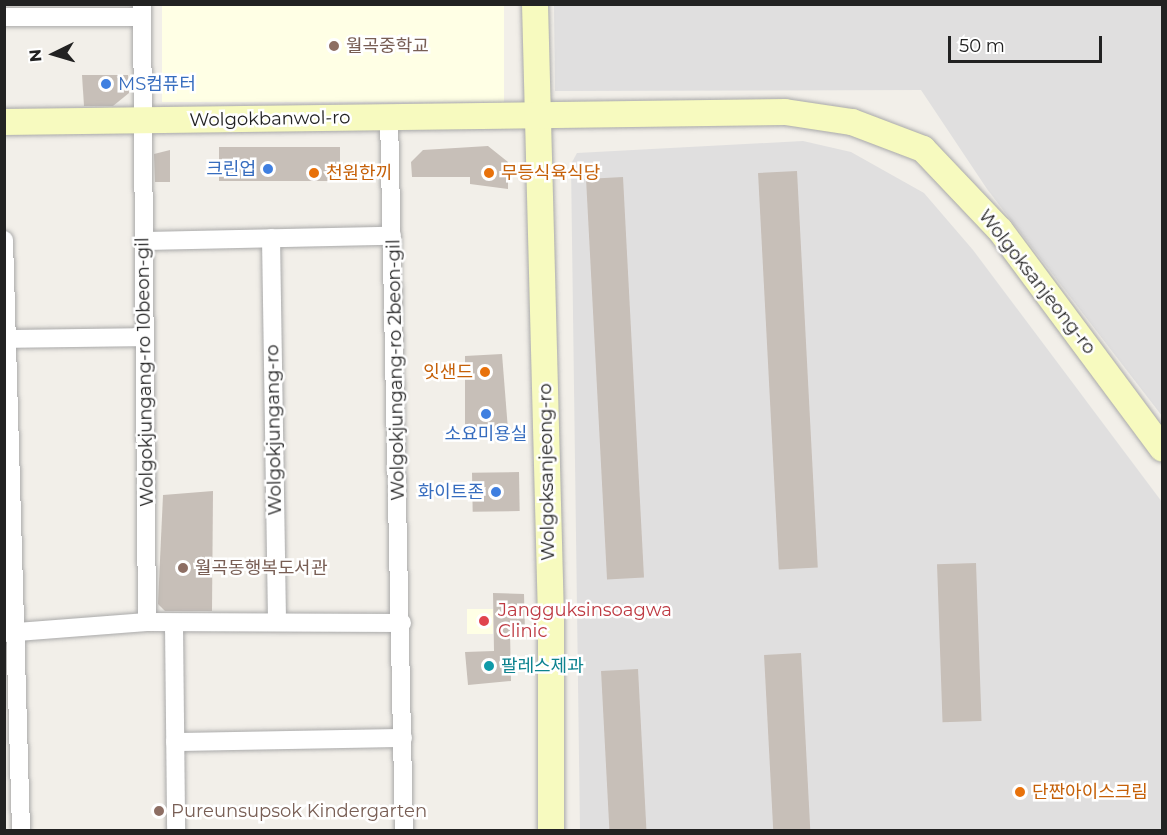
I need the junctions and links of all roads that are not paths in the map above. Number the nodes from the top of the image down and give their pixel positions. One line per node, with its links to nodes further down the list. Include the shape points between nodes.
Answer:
1 (535, 4): 4 (street, Wolgoksanjeong-ro)
2 (142, 11): 3 (street); 6 (street, Wolgokjungang-ro 10beon-gil)
3 (4, 17)
4 (536, 114): 5 (street, Wolgokbanwol-ro); 15 (street, Wolgoksanjeong-ro, via 819,114 923,149 1000,230); 28 (street, Wolgoksanjeong-ro, via 551,620)
5 (389, 116): 6 (street, Wolgokbanwol-ro); 8 (street, Wolgokjungang-ro 2beon-gil)
6 (142, 121): 7 (street, Wolgokbanwol-ro); 11 (street, Wolgokjungang-ro 10beon-gil)
7 (4, 122)
8 (392, 236): 9 (street); 19 (street, Wolgokjungang-ro 2beon-gil)
9 (271, 238): 11 (street); 18 (street, Wolgokjungang-ro)
10 (4, 240): 13 (street)
11 (143, 241): 12 (street, Wolgokjungang-ro 10beon-gil)
12 (144, 337): 13 (street); 17 (street, Wolgokjungang-ro 10beon-gil)
13 (5, 339): 14 (street)
14 (6, 432): 16 (street)
15 (1162, 448)
16 (7, 527): 21 (street)
17 (147, 622): 20 (street); 21 (street)
18 (277, 622): 19 (street); 20 (street)
19 (402, 623): 22 (street, Wolgokjungang-ro 2beon-gil)
20 (174, 625): 24 (street)
21 (8, 633): 23 (street)
22 (403, 738): 24 (street); 27 (street, Wolgokjungang-ro 2beon-gil)
23 (11, 742): 25 (street)
24 (175, 742): 26 (street)
25 (21, 831)
26 (176, 831)
27 (404, 831)
28 (551, 831)

